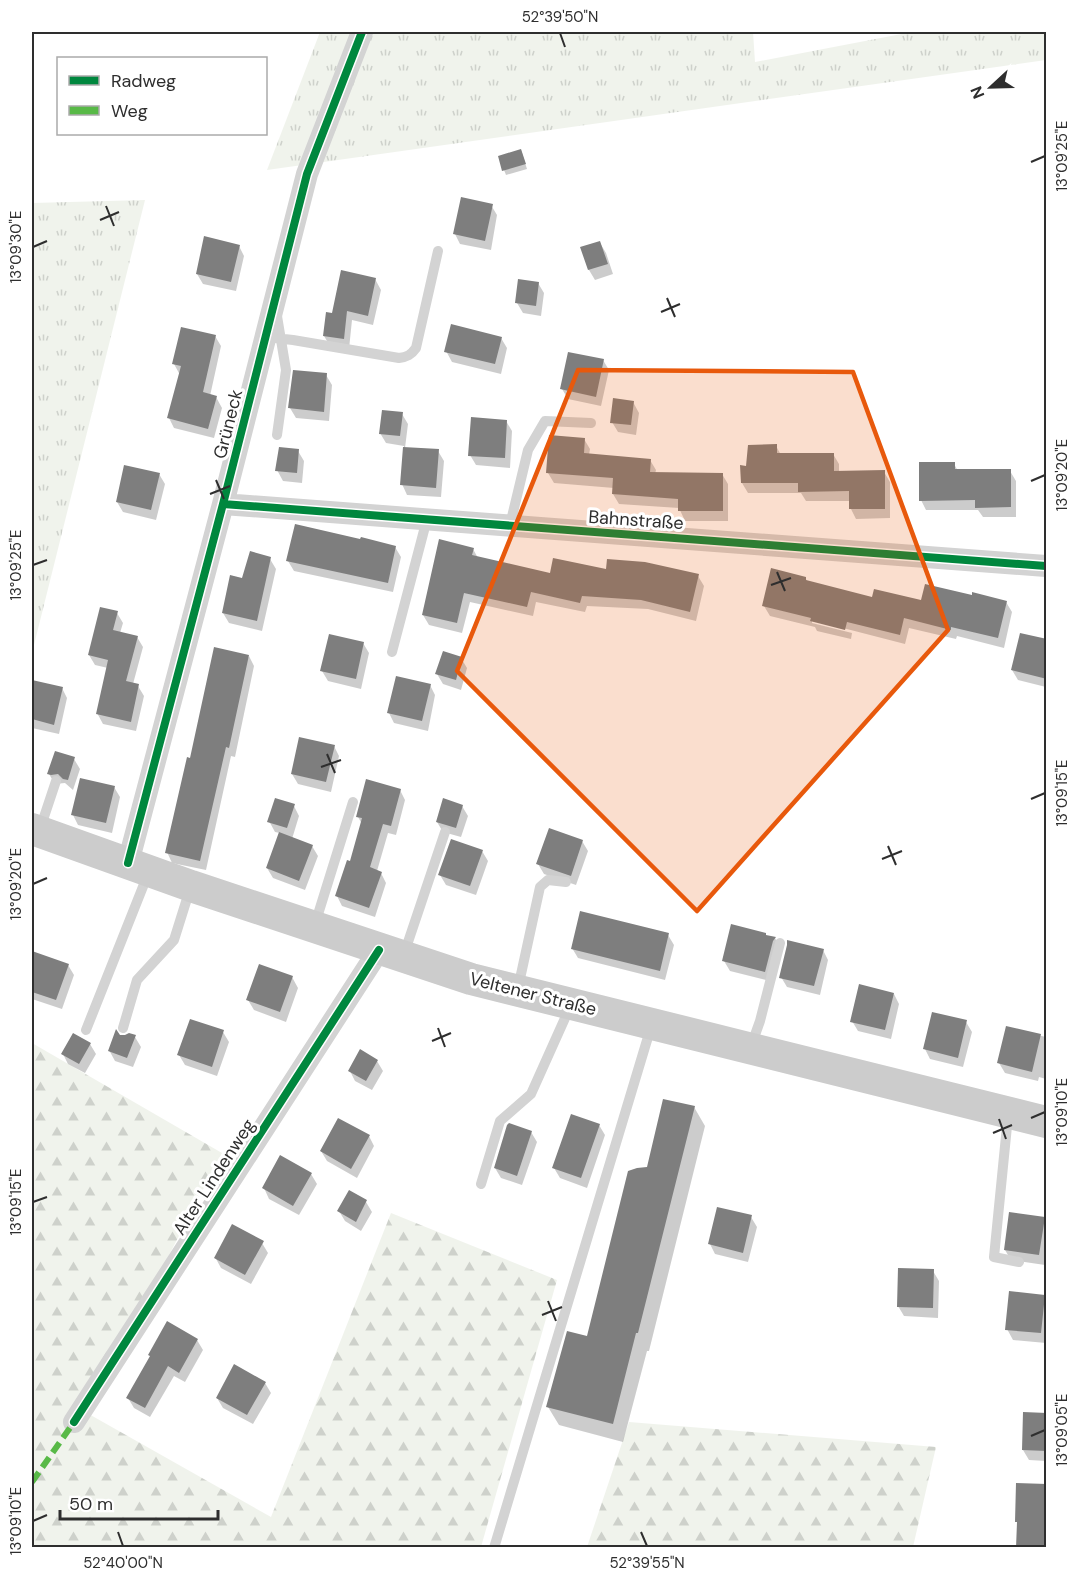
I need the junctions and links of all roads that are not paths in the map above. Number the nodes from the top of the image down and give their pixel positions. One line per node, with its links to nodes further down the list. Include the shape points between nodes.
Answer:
1 (362, 32): 3 (street, Grüneck, via 308,174 275,300)
2 (438, 251): 3 (lane, via 416,348 407,357)
3 (273, 338): 5 (lane, via 286,370); 6 (street, Grüneck)
4 (591, 423): 8 (lane, via 545,421 528,450)
5 (277, 435)
6 (223, 504): 7 (street, Bahnstraße); 15 (street, Grüneck)
7 (427, 519): 8 (street, Bahnstraße); 10 (lane)
8 (510, 525): 9 (street, Bahnstraße)
9 (1047, 566)
10 (392, 652)
11 (56, 781): 13 (lane)
12 (353, 802): 18 (lane)
13 (35, 831): 15 (main road, Veltener Straße)
14 (445, 832): 20 (lane)
15 (139, 867): 17 (main road, Veltener Straße); 25 (lane)
16 (566, 882): 21 (lane, via 548,880 540,887)
17 (191, 886): 18 (main road, Veltener Straße); 24 (lane, via 174,940 137,980)
18 (314, 927): 20 (main road, Veltener Straße)
19 (780, 943): 26 (lane)
20 (391, 953): 21 (main road, Veltener Straße); 31 (street, Alter Lindenweg)
21 (517, 991): 22 (main road, Veltener Straße)
22 (572, 1004): 23 (main road, Veltener Straße); 29 (lane, via 531,1094 500,1121)
23 (652, 1024): 26 (main road, Veltener Straße); 32 (lane)
24 (123, 1028)
25 (86, 1030)
26 (750, 1049): 27 (main road, Veltener Straße)
27 (1008, 1113): 28 (main road, Veltener Straße); 30 (lane, via 994,1257)
28 (1047, 1122)
29 (481, 1184)
30 (1018, 1262)
31 (74, 1422)
32 (495, 1548)

